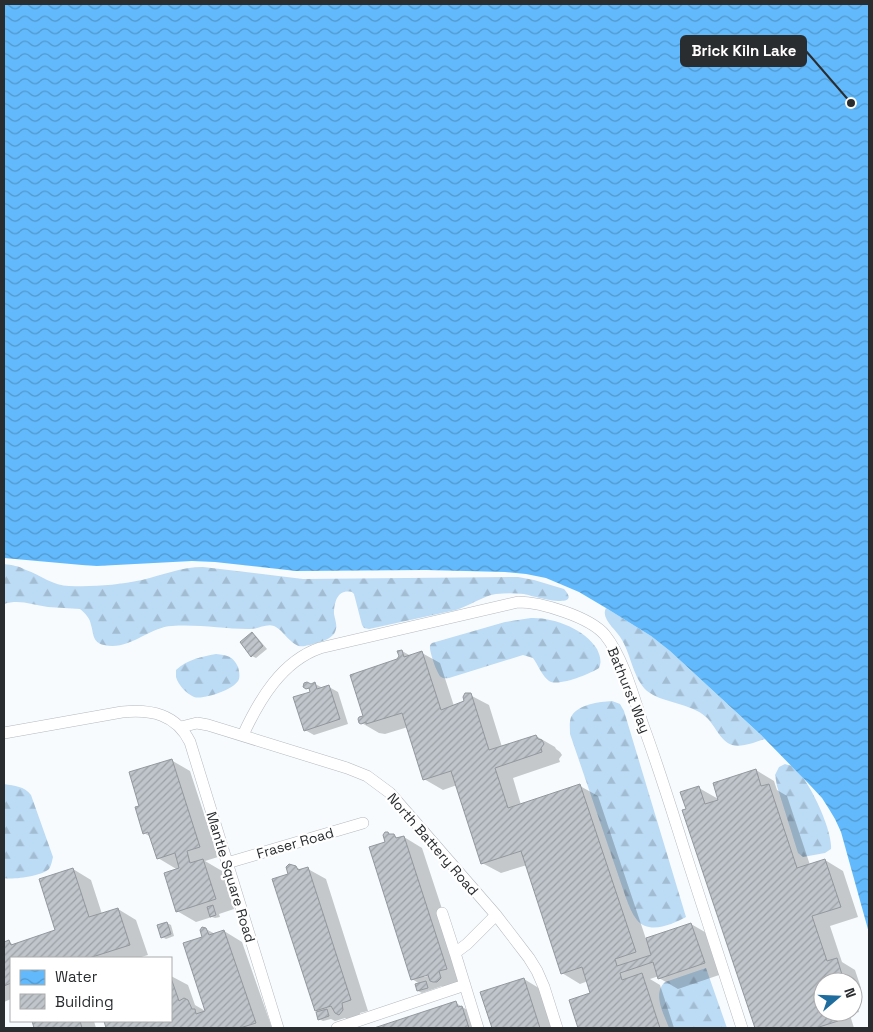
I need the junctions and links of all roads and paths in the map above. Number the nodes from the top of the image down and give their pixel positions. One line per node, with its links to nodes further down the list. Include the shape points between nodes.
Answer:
1 (181, 727): 2 (lane, via 158,714 139,710); 3 (lane, North Battery Road, via 202,723); 5 (lane, Mantle Square Road, via 190,742)
2 (4, 733)
3 (243, 735): 7 (lane, North Battery Road, via 347,768 375,781 395,798); 14 (lane, Bathurst Way, via 261,701 279,677 300,658 320,648 518,602 546,607 591,624 608,639 622,666)
4 (363, 823): 5 (lane, Fraser Road)
5 (226, 863): 10 (lane, Mantle Square Road)
6 (442, 913): 8 (lane)
7 (496, 916): 8 (lane); 13 (lane, North Battery Road, via 537,971)
8 (455, 952): 9 (lane)
9 (465, 985): 11 (lane); 12 (lane)
10 (278, 1028)
11 (337, 1028)
12 (478, 1028)
13 (557, 1028)
14 (742, 1028)

